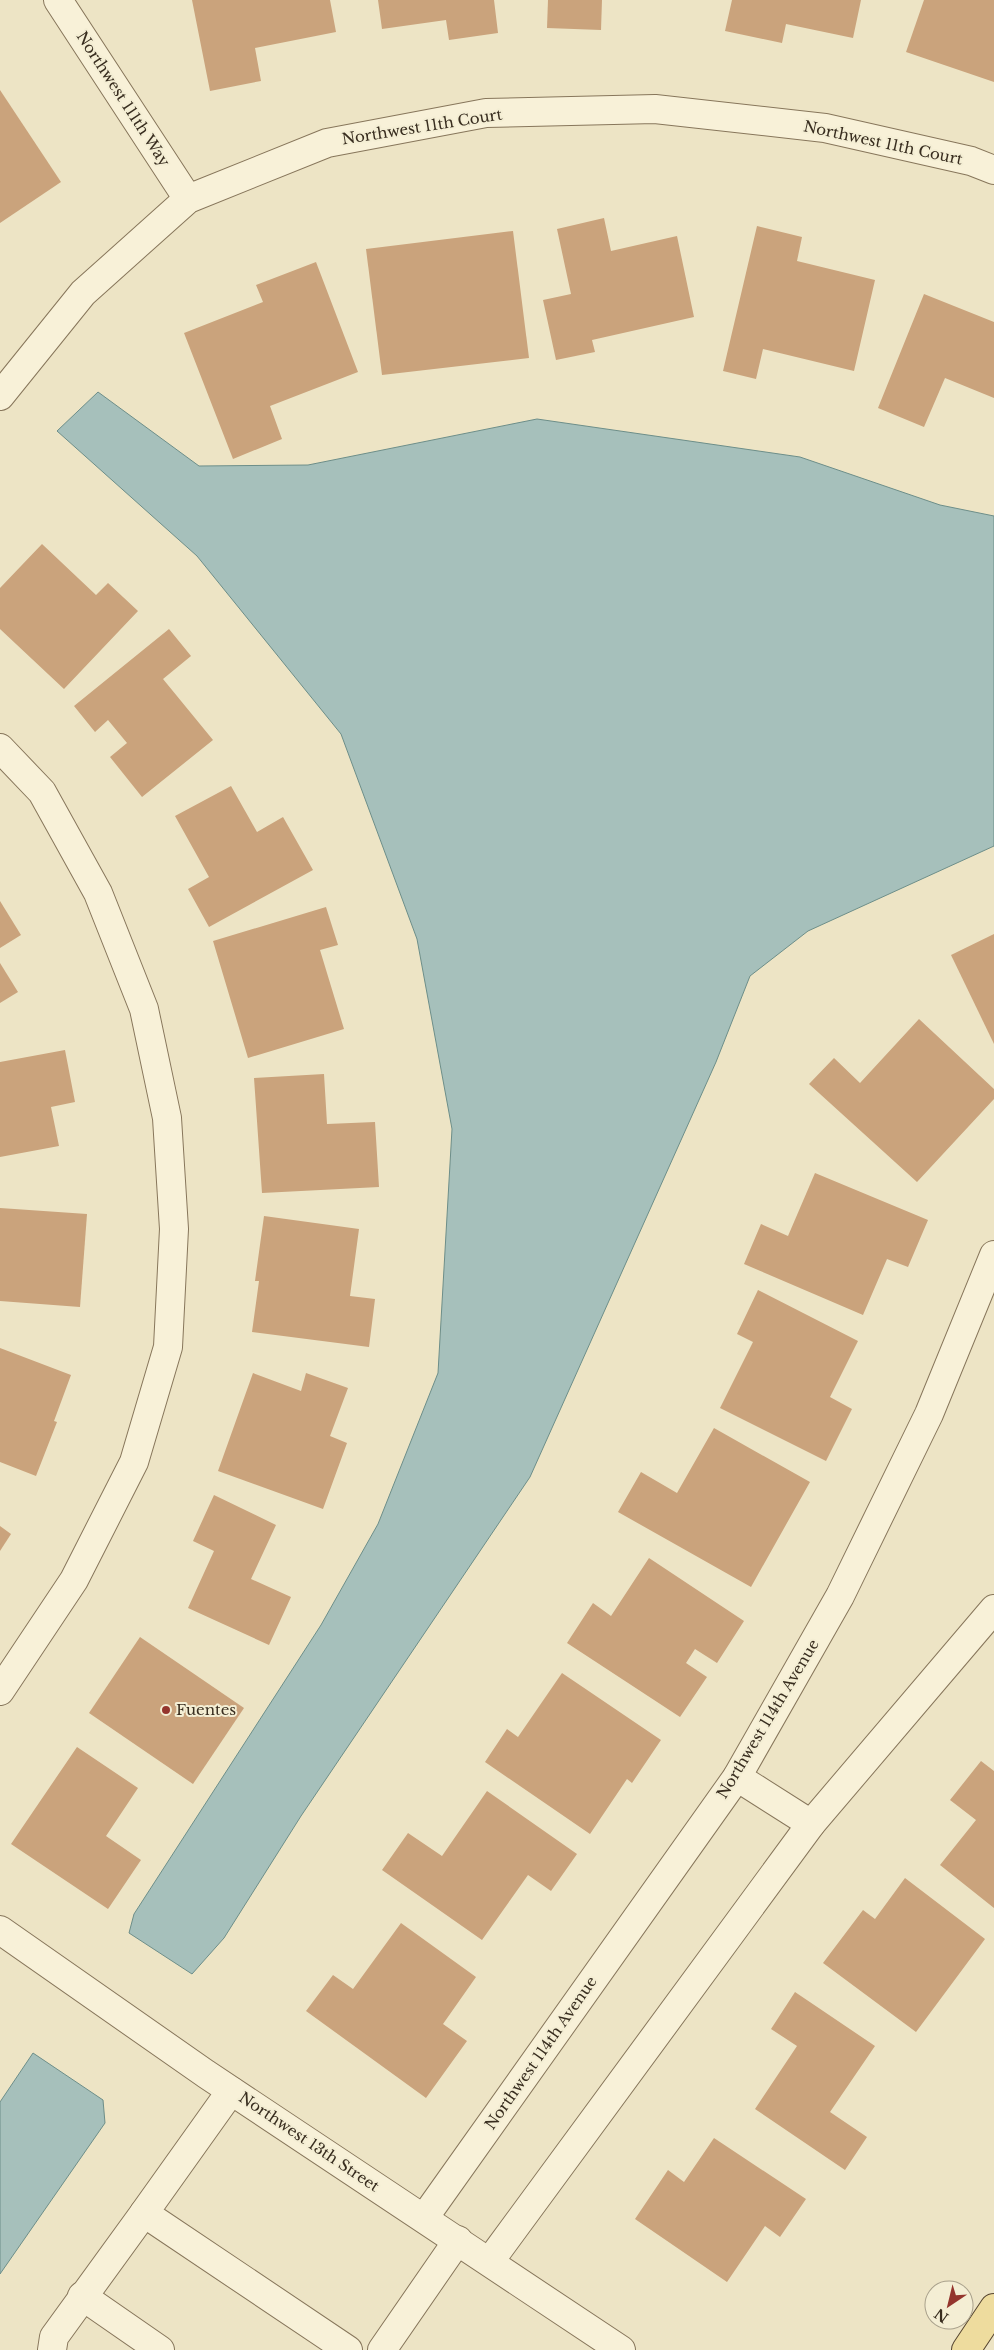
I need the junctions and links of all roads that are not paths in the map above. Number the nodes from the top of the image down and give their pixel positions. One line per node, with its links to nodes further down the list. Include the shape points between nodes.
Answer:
1 (58, 0): 3 (street, Northwest 111th Way)
2 (994, 170): 3 (street, Northwest 11th Court, via 825,128 655,108 486,113 327,143)
3 (188, 199): 4 (street, Northwest 11th Court, via 83,293)
4 (0, 396)
5 (0, 748): 8 (street, via 42,792 98,893 144,1009 167,1118 174,1229 168,1348 134,1462 74,1580)
6 (994, 1255): 9 (street, Northwest 114th Avenue, via 929,1414 840,1596)
7 (994, 1609): 10 (street)
8 (0, 1690)
9 (737, 1776): 10 (street); 14 (street, Northwest 114th Avenue)
10 (811, 1824): 16 (street)
11 (0, 1930): 12 (street, Northwest 13th Street)
12 (232, 2091): 13 (street); 14 (street, Northwest 13th Street)
13 (144, 2213): 17 (street); 21 (street)
14 (424, 2218): 15 (street, Northwest 13th Street)
15 (458, 2240): 16 (street, Northwest 13th Street); 22 (street)
16 (490, 2261): 23 (street, Northwest 13th Street)
17 (82, 2296): 19 (street, via 54,2337); 20 (street)
18 (994, 2308): 24 (main road)
19 (52, 2350)
20 (160, 2350)
21 (348, 2350)
22 (382, 2350)
23 (621, 2350)
24 (966, 2350)

